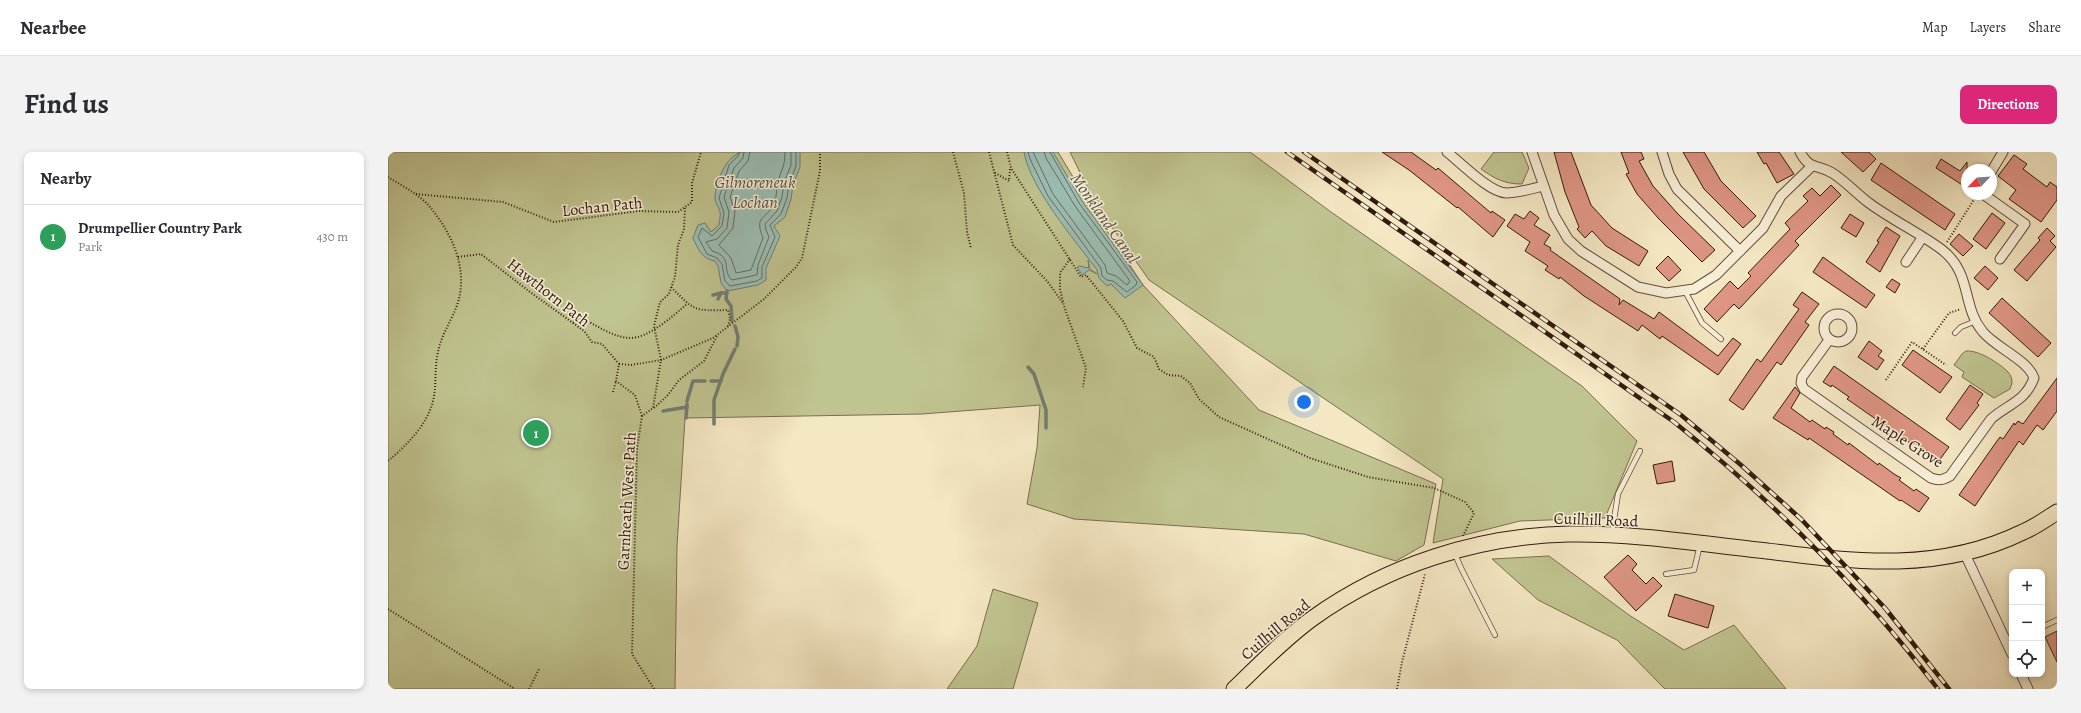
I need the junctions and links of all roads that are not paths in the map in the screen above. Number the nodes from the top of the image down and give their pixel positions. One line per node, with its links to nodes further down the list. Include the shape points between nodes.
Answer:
1 (1447, 152): 8 (street, via 1494,189 1504,193)
2 (1532, 152): 8 (street)
3 (1662, 152): 11 (street, via 1677,189)
4 (1800, 152): 7 (street, via 1805,162)
5 (2003, 152): 6 (street)
6 (1996, 164)
7 (1812, 166): 10 (street, Maple Grove, via 1834,174 1869,203); 11 (street, via 1781,196 1763,228)
8 (1543, 186): 14 (street, via 1560,229 1581,251 1643,289 1666,293)
9 (1991, 200): 12 (street, via 2025,224)
10 (1922, 238): 13 (street); 15 (street, Maple Grove, via 1941,249 1962,274)
11 (1740, 251): 14 (street, via 1709,281)
12 (2000, 259)
13 (1906, 262)
14 (1685, 291): 17 (lane, via 1702,322)
15 (1976, 320): 16 (lane); 18 (street, Maple Grove, via 1992,341 2027,367 2034,378 2031,387 2020,400 1991,419 1950,476 1937,481 1804,389 1802,377)
16 (1954, 333)
17 (1721, 339)
18 (1829, 340)
19 (1640, 451): 21 (lane, via 1618,494)
20 (2057, 512): 24 (main road, Cuilhill Road, via 2025,531)
21 (1612, 535): 22 (main road, Cuilhill Road); 23 (main road, Cuilhill Road, via 1569,534 1527,537)
22 (1700, 544): 24 (main road, Cuilhill Road, via 1880,562 1922,560); 25 (lane, via 1694,570)
23 (1454, 551): 28 (lane); 31 (main road, Cuilhill Road, via 1392,573 1334,604 1290,636)
24 (1964, 552): 29 (street)
25 (1666, 574)
26 (2057, 620): 27 (lane)
27 (2045, 626)
28 (1495, 635)
29 (2009, 641)
30 (2022, 677): 32 (street)
31 (1234, 689)
32 (2028, 689)

